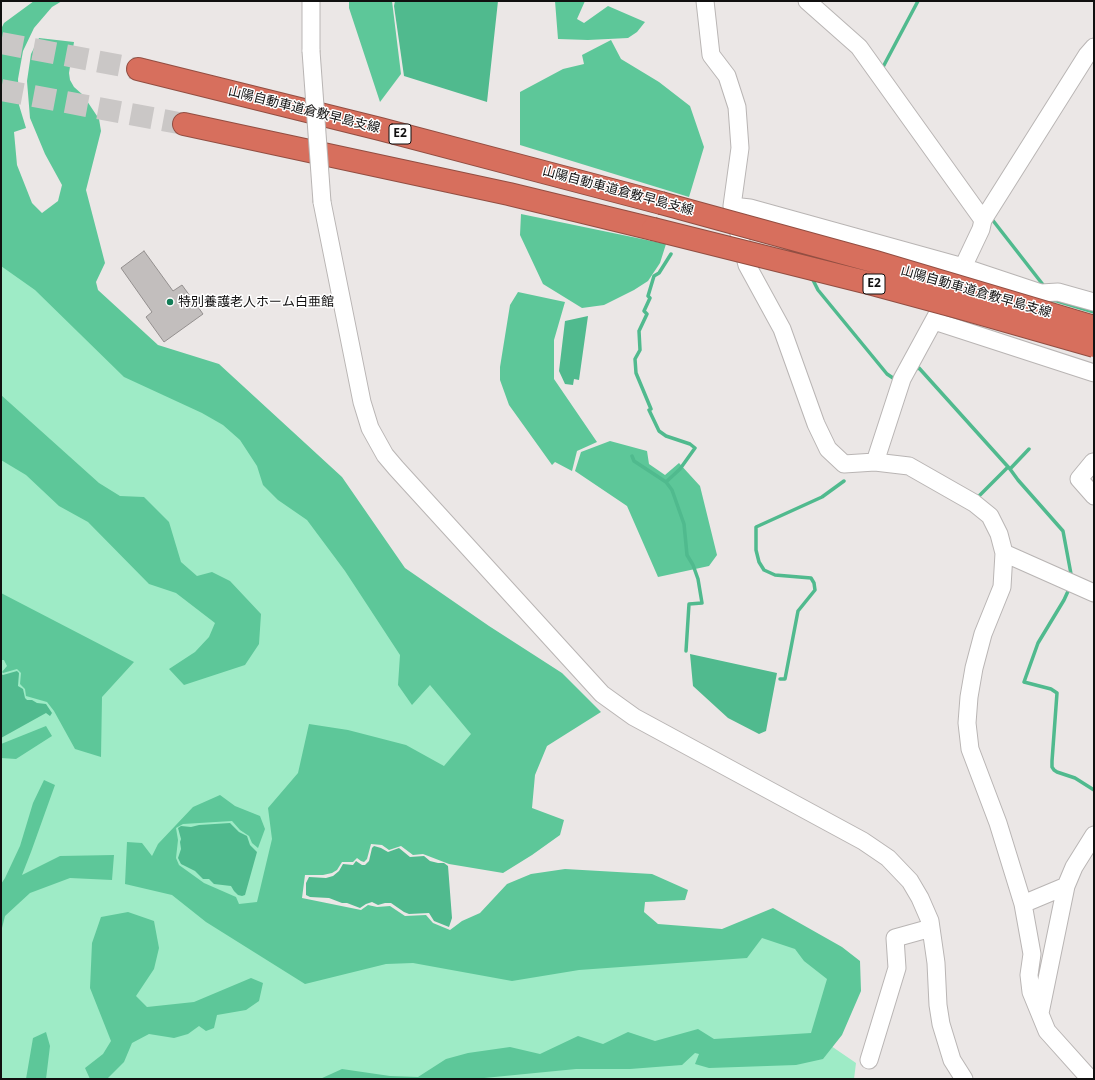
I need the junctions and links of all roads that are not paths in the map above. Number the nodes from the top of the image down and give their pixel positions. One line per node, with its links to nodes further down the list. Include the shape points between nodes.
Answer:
1 (311, 1): 23 (street, bridge, via 311,51 322,202 366,416 377,442 396,468 602,694 634,717 863,841 888,858 910,881 920,898)
2 (705, 1): 7 (street, via 711,56 727,76 737,107 740,148)
3 (807, 1): 8 (street, via 859,47)
4 (1094, 47): 8 (street)
5 (138, 69): 12 (highway, 山陽自動車道倉敷早島支線 / E2, bridge, via 380,129 660,203 876,262)
6 (184, 124): 13 (highway, 山陽自動車道倉敷早島支線 / E2, bridge, via 509,194 653,229 876,285)
7 (732, 206): 9 (street, via 750,208); 15 (street, via 747,265 782,329 816,424 828,449 844,464)
8 (982, 220): 9 (street, via 981,229)
9 (963, 267): 10 (street, via 1041,293 1058,292); 11 (street)
10 (1094, 302)
11 (934, 321): 14 (street); 15 (street, via 902,379)
12 (1094, 327)
13 (1094, 346)
14 (1094, 373)
15 (875, 462): 18 (street, via 909,466 974,503 990,516)
16 (1093, 462): 17 (street, via 1079,479)
17 (1094, 496)
18 (1004, 552): 19 (street); 22 (street, via 1002,586 983,634 974,668 967,723 970,749 998,823)
19 (1094, 592)
20 (1094, 835): 21 (street, via 1074,867)
21 (1066, 886): 22 (street); 24 (street)
22 (1023, 904): 24 (street, via 1032,954 1029,975 1031,992)
23 (931, 928): 25 (street, via 895,938 897,968); 26 (street, via 941,1024 952,1060)
24 (1040, 1013): 27 (street, via 1047,1031)
25 (869, 1060)
26 (964, 1079)
27 (1090, 1079)

